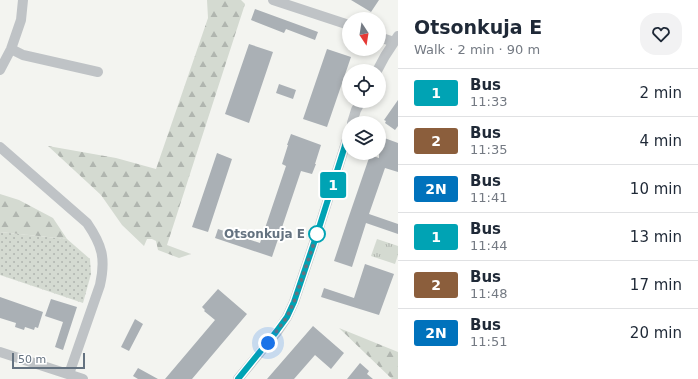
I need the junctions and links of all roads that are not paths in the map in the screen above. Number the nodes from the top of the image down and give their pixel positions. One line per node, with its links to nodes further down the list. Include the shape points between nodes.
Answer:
1 (23, 0): 6 (street)
2 (273, 0): 3 (street)
3 (342, 23)
4 (386, 38): 5 (street)
5 (396, 39): 7 (street)
6 (12, 49): 8 (street); 9 (street, via 23,55)
7 (381, 64)
8 (0, 70)
9 (98, 72)
10 (0, 146): 13 (street, via 87,223 100,246 103,257 100,284)
11 (342, 155): 15 (street, via 294,302 287,317)
12 (0, 352): 13 (street)
13 (68, 374): 14 (street)
14 (83, 379)
15 (238, 379)

